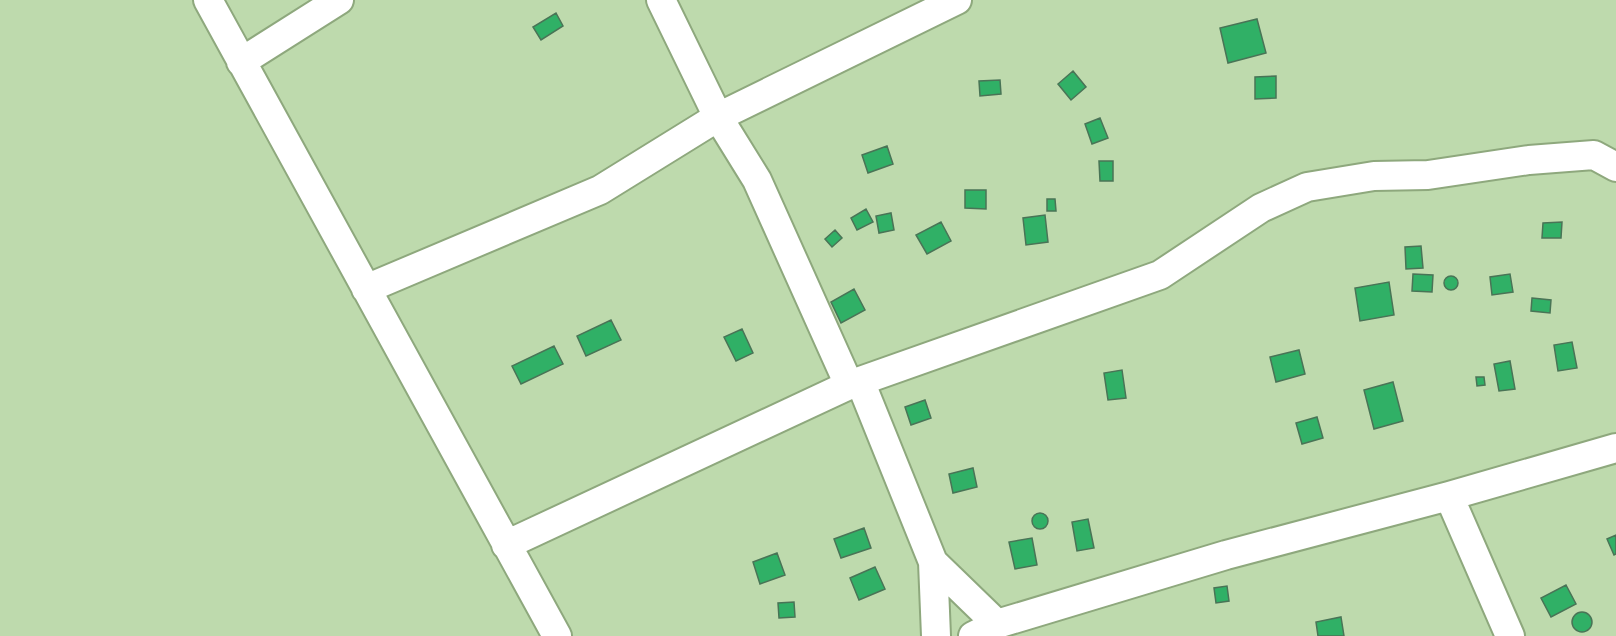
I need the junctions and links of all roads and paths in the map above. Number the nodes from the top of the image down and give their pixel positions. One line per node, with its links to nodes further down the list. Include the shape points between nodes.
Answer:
1 (208, 0): 5 (street)
2 (339, 0): 5 (street)
3 (661, 0): 6 (street)
4 (957, 0): 6 (street)
5 (241, 62): 8 (street)
6 (718, 117): 8 (street, via 600,190); 9 (street, via 757,180)
7 (1616, 167): 9 (street, via 1594,155 1428,175 1374,176 1308,187 1261,208 1160,275)
8 (366, 288): 12 (street)
9 (854, 383): 12 (street); 13 (street)
10 (1616, 448): 11 (street)
11 (1449, 496): 14 (street, via 1226,555); 17 (street)
12 (506, 545): 15 (street)
13 (933, 562): 14 (street); 16 (street)
14 (985, 630)
15 (557, 636)
16 (936, 636)
17 (1510, 636)

